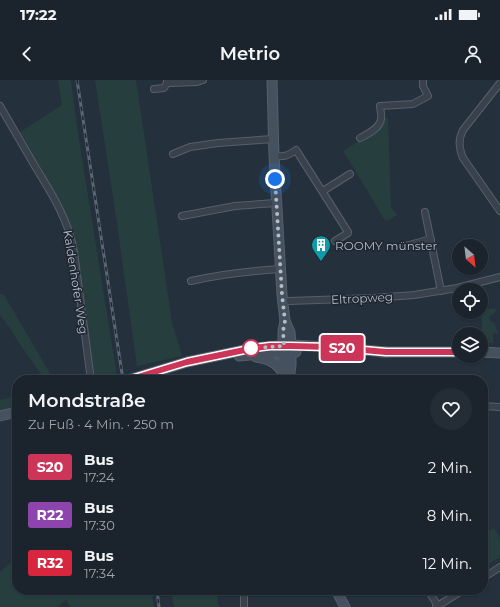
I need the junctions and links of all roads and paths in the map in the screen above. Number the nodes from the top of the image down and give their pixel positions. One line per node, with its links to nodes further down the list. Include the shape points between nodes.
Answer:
1 (203, 80): 4 (street)
2 (272, 80): 11 (main road)
3 (422, 80): 9 (street, via 428,96 413,104)
4 (167, 82): 6 (street, via 164,88)
5 (500, 83): 17 (street, via 463,130 459,144 463,158)
6 (154, 89)
7 (0, 106): 34 (street, Kaldenhofer Weg, via 53,196 70,234)
8 (373, 106): 9 (street)
9 (380, 106): 10 (street, via 380,122 374,130)
10 (360, 138)
11 (273, 139): 12 (street, via 190,147); 13 (main road)
12 (173, 154)
13 (274, 156): 15 (street, via 287,156 296,150); 16 (main road)
14 (350, 174): 15 (street)
15 (323, 191): 21 (street, via 348,232)
16 (276, 203): 19 (street, via 235,206); 23 (main road)
17 (500, 211)
18 (425, 212): 20 (street)
19 (182, 216)
20 (431, 239): 22 (street); 26 (street)
21 (336, 240)
22 (402, 247)
23 (280, 269): 25 (street, via 257,270); 27 (main road)
24 (500, 277): 26 (street, Eltropweg)
25 (191, 281)
26 (441, 291): 27 (street, Eltropweg)
27 (282, 303): 28 (main road, via 290,332)
28 (287, 349): 29 (main road, via 330,353); 32 (main road, via 254,348); 33 (main road); 37 (main road)
29 (452, 352)
30 (488, 352): 31 (main road)
31 (500, 353)
32 (219, 355): 33 (main road); 35 (main road)
33 (242, 356): 36 (main road, via 272,361)
34 (90, 375)
35 (144, 375)
36 (284, 375)
37 (286, 375)
38 (488, 406): 39 (street)
39 (500, 407)
40 (12, 413): 41 (main road)
41 (0, 416)
42 (500, 567): 43 (street)
43 (488, 575)
44 (244, 595): 48 (street)
45 (339, 595): 49 (main road)
46 (431, 595): 50 (street)
47 (455, 595): 50 (street)
48 (244, 607)
49 (345, 607)
50 (437, 607)

